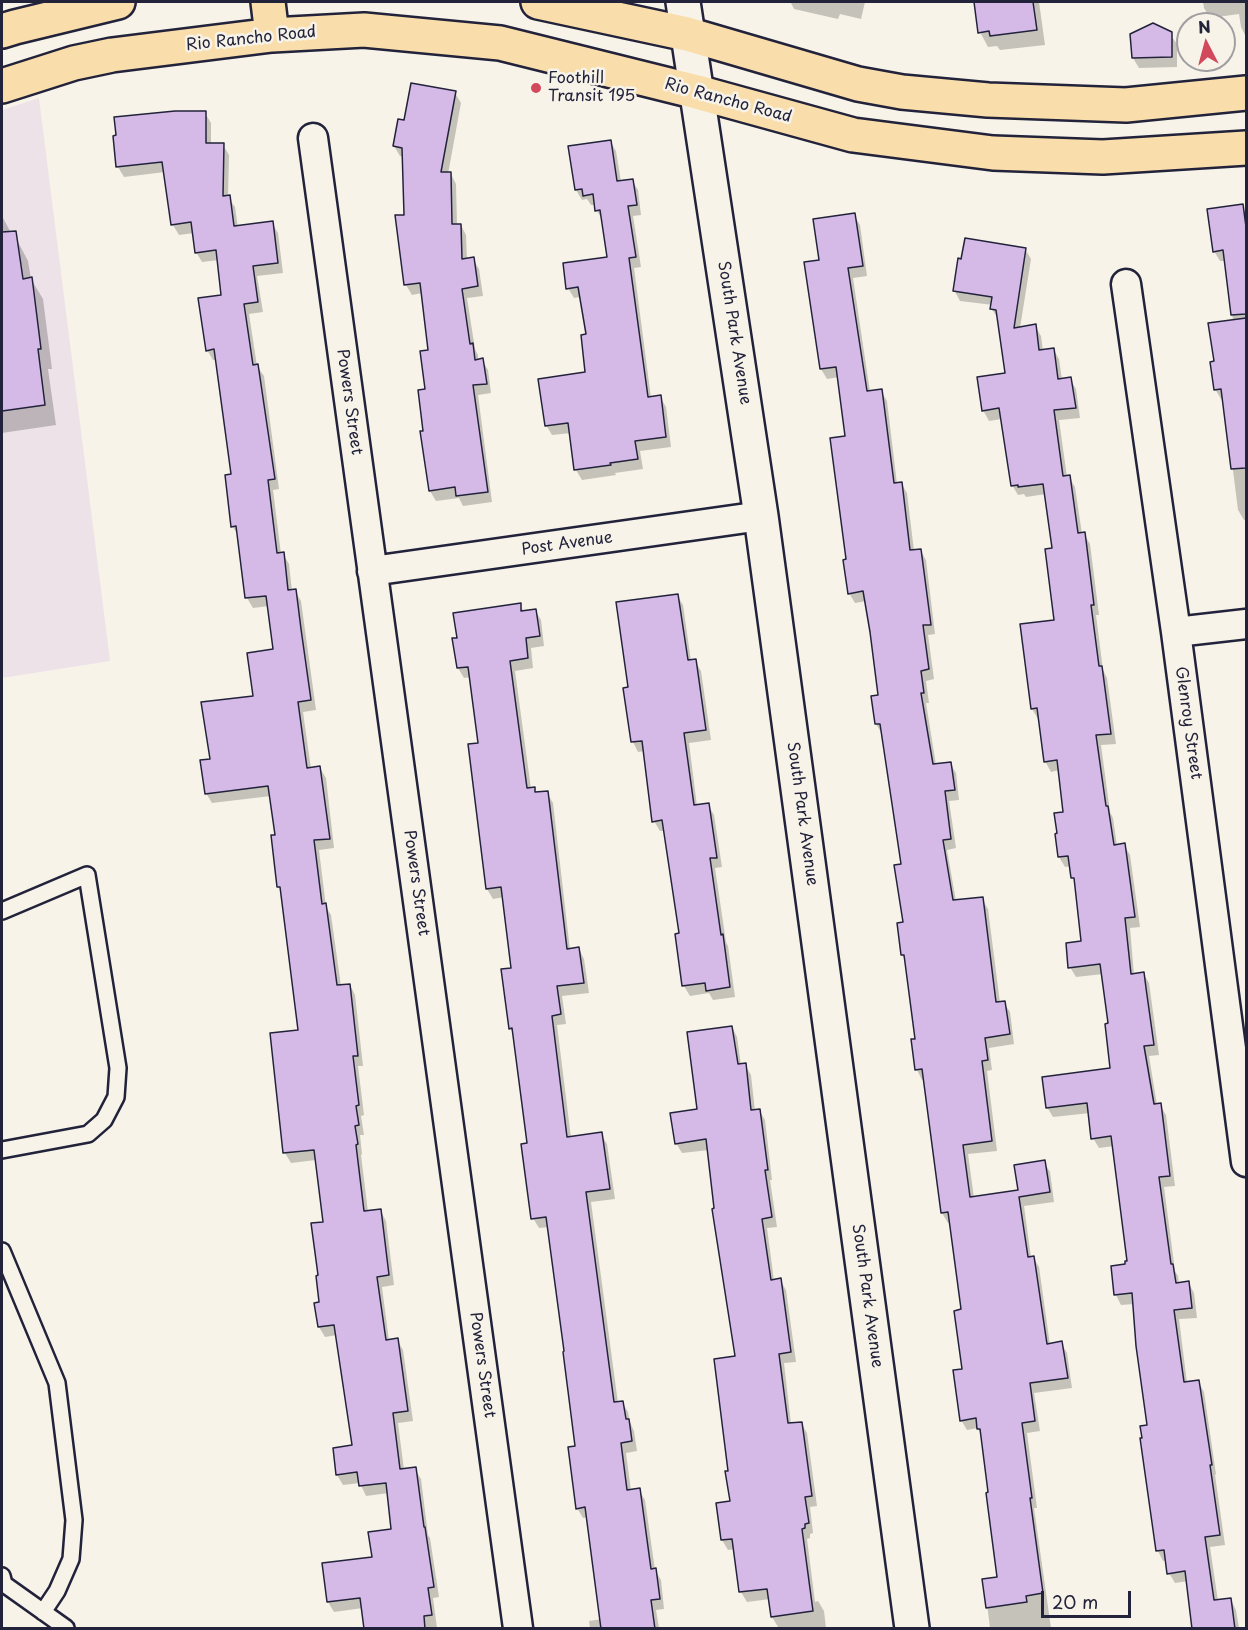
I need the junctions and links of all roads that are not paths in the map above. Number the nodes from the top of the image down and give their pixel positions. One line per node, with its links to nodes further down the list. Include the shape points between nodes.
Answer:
1 (118, 2): 5 (main road)
2 (268, 2): 7 (main road)
3 (538, 2): 6 (main road)
4 (683, 2): 6 (street, South Park Avenue)
5 (2, 32)
6 (687, 34): 9 (street, South Park Avenue); 10 (main road, via 858,84 902,92 988,100 1126,105)
7 (272, 35): 8 (main road, Rio Rancho Road, via 112,55); 9 (main road, Rio Rancho Road, via 364,30 500,43)
8 (2, 86)
9 (697, 92): 12 (main road, Rio Rancho Road, via 853,135 993,153 1103,157); 14 (street, South Park Avenue)
10 (1246, 93)
11 (313, 138): 15 (street, Powers Street)
12 (1246, 148)
13 (1126, 284): 17 (street, Glenroy Street)
14 (761, 516): 15 (street, Post Avenue); 26 (street, South Park Avenue)
15 (372, 571): 25 (street, Powers Street)
16 (1246, 624): 17 (street)
17 (1176, 633): 20 (street, Glenroy Street)
18 (2, 911): 19 (lane, via 87,875 118,1068 116,1097 104,1120 88,1134)
19 (2, 1150)
20 (1246, 1162)
21 (2, 1251): 23 (lane, via 57,1383 74,1520 71,1559)
22 (2, 1583): 23 (lane)
23 (43, 1612): 24 (lane)
24 (66, 1629)
25 (518, 1629)
26 (912, 1629)

